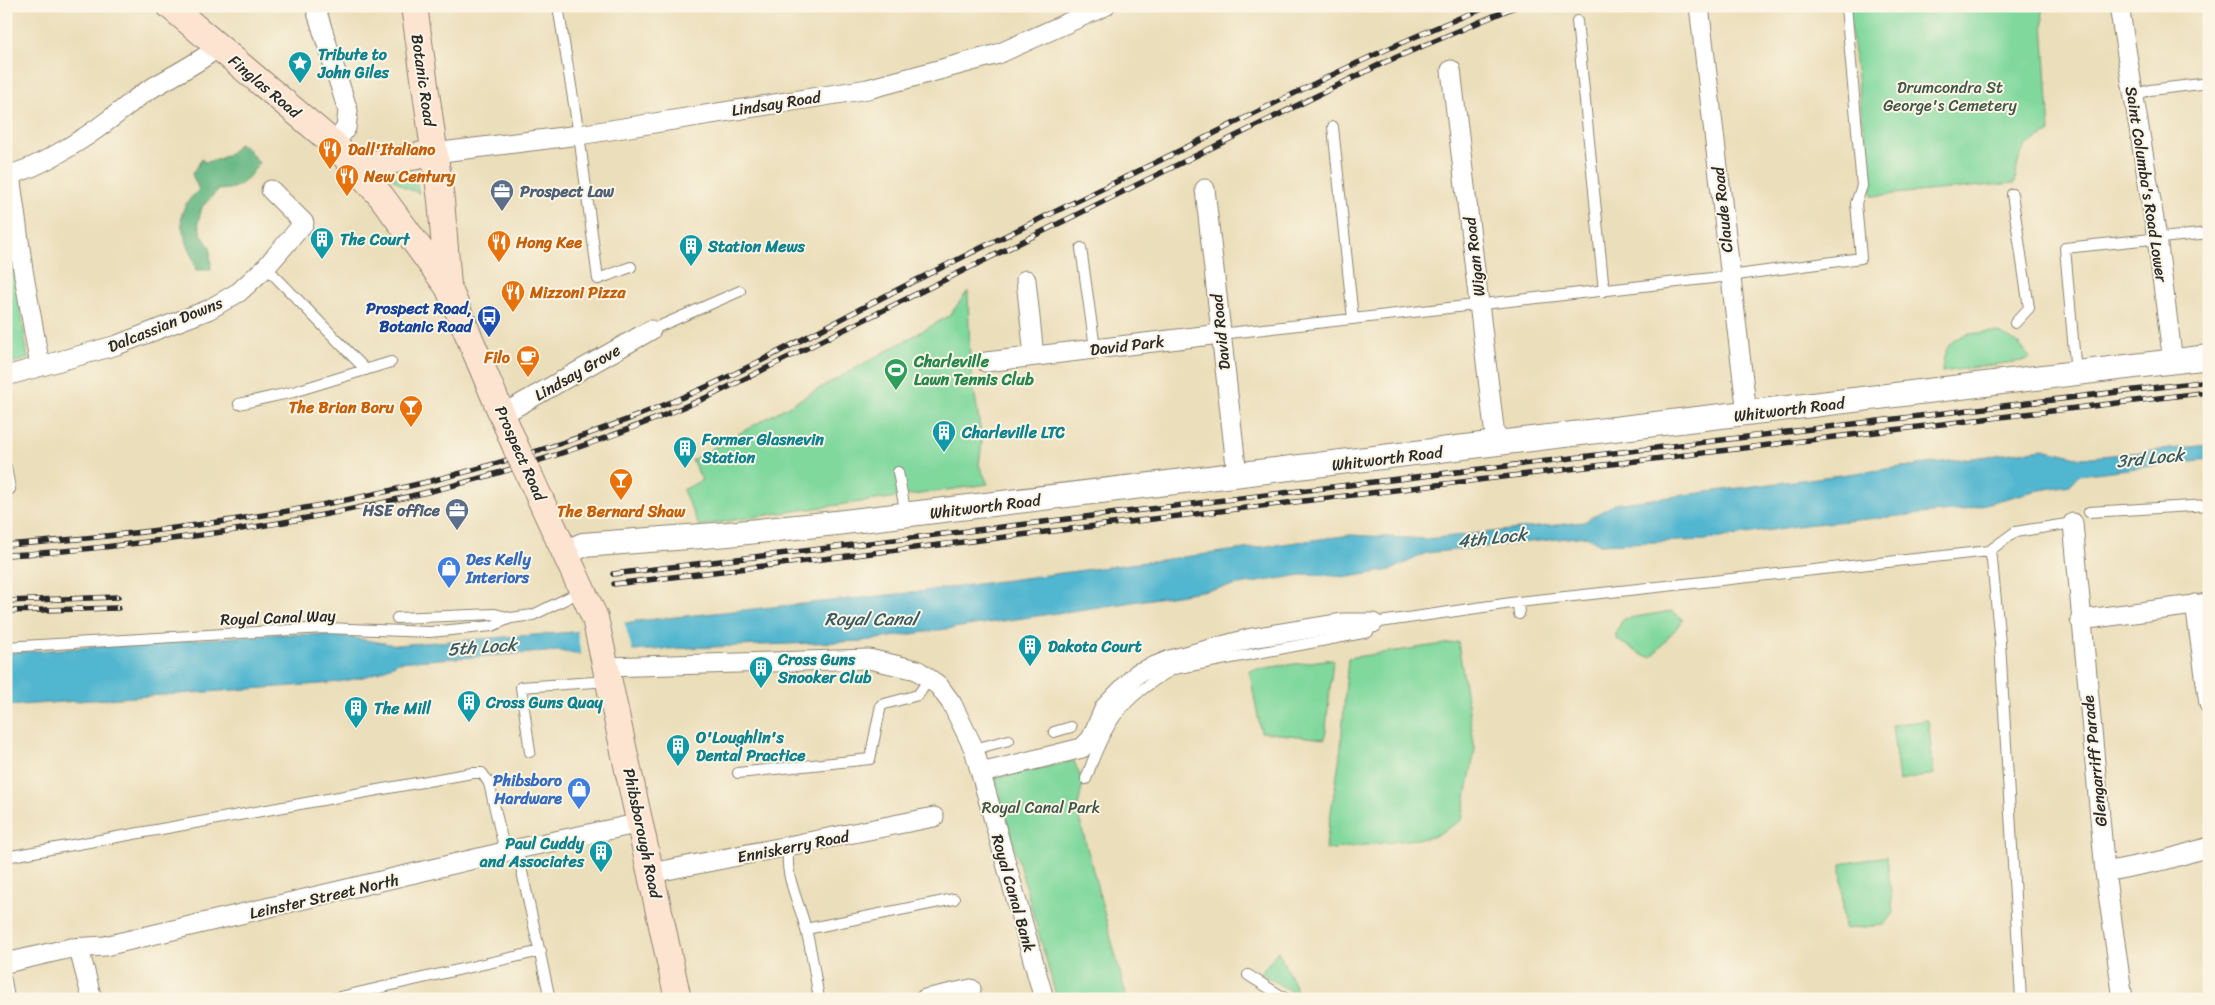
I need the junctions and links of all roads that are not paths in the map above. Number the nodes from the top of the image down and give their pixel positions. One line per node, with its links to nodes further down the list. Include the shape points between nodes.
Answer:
1 (170, 6): 10 (main road, Finglas Road)
2 (315, 6): 16 (street, via 348,112 346,128)
3 (414, 6): 17 (main road, Botanic Road)
4 (558, 6): 15 (lane)
5 (1106, 6): 15 (street, Lindsay Road, via 998,54 868,89)
6 (1699, 6): 28 (street, Claude Road)
7 (1846, 6): 28 (lane, via 1862,186 1856,204 1861,258)
8 (2119, 6): 13 (street, Saint Columba's Road Lower)
9 (1577, 21): 32 (lane)
10 (218, 47): 16 (main road, Finglas Road); 19 (street, via 180,74 146,91 109,121 53,155)
11 (1451, 70): 33 (street, Wigan Road)
12 (2209, 83): 13 (lane)
13 (2134, 95): 24 (street, Saint Columba's Road Lower)
14 (1333, 127): 34 (lane)
15 (579, 135): 17 (street, Lindsay Road); 27 (lane, via 598,279)
16 (334, 144): 18 (main road, Finglas Road)
17 (434, 153): 18 (main road); 30 (main road, Prospect Road)
18 (357, 167): 30 (main road, Prospect Road)
19 (8, 175): 44 (street)
20 (1205, 189): 37 (street, David Road)
21 (271, 190): 26 (street, Dalcassian Downs, via 304,222)
22 (2012, 194): 35 (lane, via 2029,308)
23 (2209, 233): 24 (lane)
24 (2157, 238): 43 (street, Saint Columba's Road Lower); 46 (lane, via 2065,248)
25 (1081, 248): 38 (lane)
26 (266, 267): 44 (street, Dalcassian Downs, via 239,292 208,310 117,345); 45 (lane)
27 (631, 267)
28 (1730, 276): 32 (lane); 50 (street, Claude Road)
29 (1026, 280): 39 (street)
30 (448, 287): 49 (main road, Prospect Road)
31 (740, 290): 36 (lane)
32 (1604, 291): 33 (lane)
33 (1479, 305): 34 (lane); 51 (street, Wigan Road)
34 (1353, 319): 37 (lane)
35 (2015, 323)
36 (651, 330): 49 (street, Lindsay Grove)
37 (1220, 334): 38 (street, David Park); 54 (street, David Road)
38 (1095, 348): 39 (street, David Park)
39 (1034, 356): 42 (street, David Park)
40 (2209, 357): 43 (street, Whitworth Road)
41 (391, 362): 45 (lane)
42 (986, 362)
43 (2173, 362): 46 (street, Whitworth Road)
44 (40, 366): 47 (street, Dalcassian Downs)
45 (366, 370): 48 (lane)
46 (2076, 374): 50 (street, Whitworth Road)
47 (6, 376)
48 (239, 404)
49 (503, 414): 61 (main road, Prospect Road, bridge)
50 (1747, 414): 51 (street, Whitworth Road)
51 (1496, 445): 54 (street, Whitworth Road)
52 (6, 466): 55 (lane)
53 (898, 472): 58 (lane)
54 (1237, 475): 58 (street, Whitworth Road)
55 (10, 489)
56 (2209, 504): 57 (lane)
57 (2089, 512)
58 (906, 515): 61 (street, Whitworth Road, via 583,545)
59 (2073, 522): 60 (lane, via 2016,532); 69 (street, Glengarriff Parade)
60 (1989, 551): 63 (lane); 108 (lane, via 2000,643)
61 (566, 553): 62 (main road, Prospect Road)
62 (584, 590): 67 (lane, Royal Canal Way, via 533,615); 68 (main road, Prospect Road)
63 (1518, 602): 65 (lane); 70 (lane)
64 (2202, 603): 69 (street); 74 (street)
65 (1519, 614)
66 (397, 618): 67 (lane, via 495,614)
67 (511, 618): 71 (lane, Royal Canal Way, via 492,626 430,632 324,628)
68 (596, 618): 72 (main road, Phibsborough Road)
69 (2080, 620): 89 (street, Glengarriff Parade)
70 (1373, 623): 81 (street, via 1342,623 1261,636 1170,660 1138,673 1105,708 1091,739 1082,748); 82 (lane, via 1368,632 1174,669 1157,678 1116,713)
71 (6, 646)
72 (608, 674): 73 (street, Royal Canal Bank, via 869,659 916,670); 79 (lane, via 521,687); 84 (main road, Phibsborough Road)
73 (929, 679): 78 (street, Royal Canal Bank, via 939,686 952,704); 80 (lane, via 918,695 882,705 870,759)
74 (2209, 704)
75 (1071, 727): 76 (lane)
76 (1054, 732)
77 (1009, 740): 78 (lane)
78 (974, 749): 81 (street, Royal Canal Bank)
79 (530, 752)
80 (738, 773)
81 (981, 773): 106 (street, Royal Canal Bank)
82 (1086, 779)
83 (934, 817): 85 (street, Enniskerry Road)
84 (640, 822): 87 (street, Leinster Street North); 90 (main road, Phibsborough Road)
85 (789, 847): 90 (street, Enniskerry Road); 92 (lane, via 786,859)
86 (2209, 847): 89 (street)
87 (511, 851): 88 (lane, via 489,783 482,773 472,773); 93 (street, Leinster Street North, via 142,938); 94 (lane)
88 (6, 857)
89 (2105, 872): 109 (street, Glengarriff Parade)
90 (652, 873): 103 (main road, Phibsborough Road)
91 (954, 899): 92 (lane)
92 (806, 929): 104 (lane)
93 (79, 949): 95 (street, Leinster Street North); 100 (street)
94 (541, 950): 101 (lane); 102 (lane)
95 (6, 962)
96 (1248, 975): 107 (lane)
97 (6, 980): 99 (lane)
98 (971, 989): 105 (street)
99 (9, 999)
100 (92, 999)
101 (331, 999)
102 (550, 999)
103 (678, 999)
104 (819, 999)
105 (925, 999)
106 (1044, 999)
107 (1286, 999)
108 (2021, 999)
109 (2123, 999)

